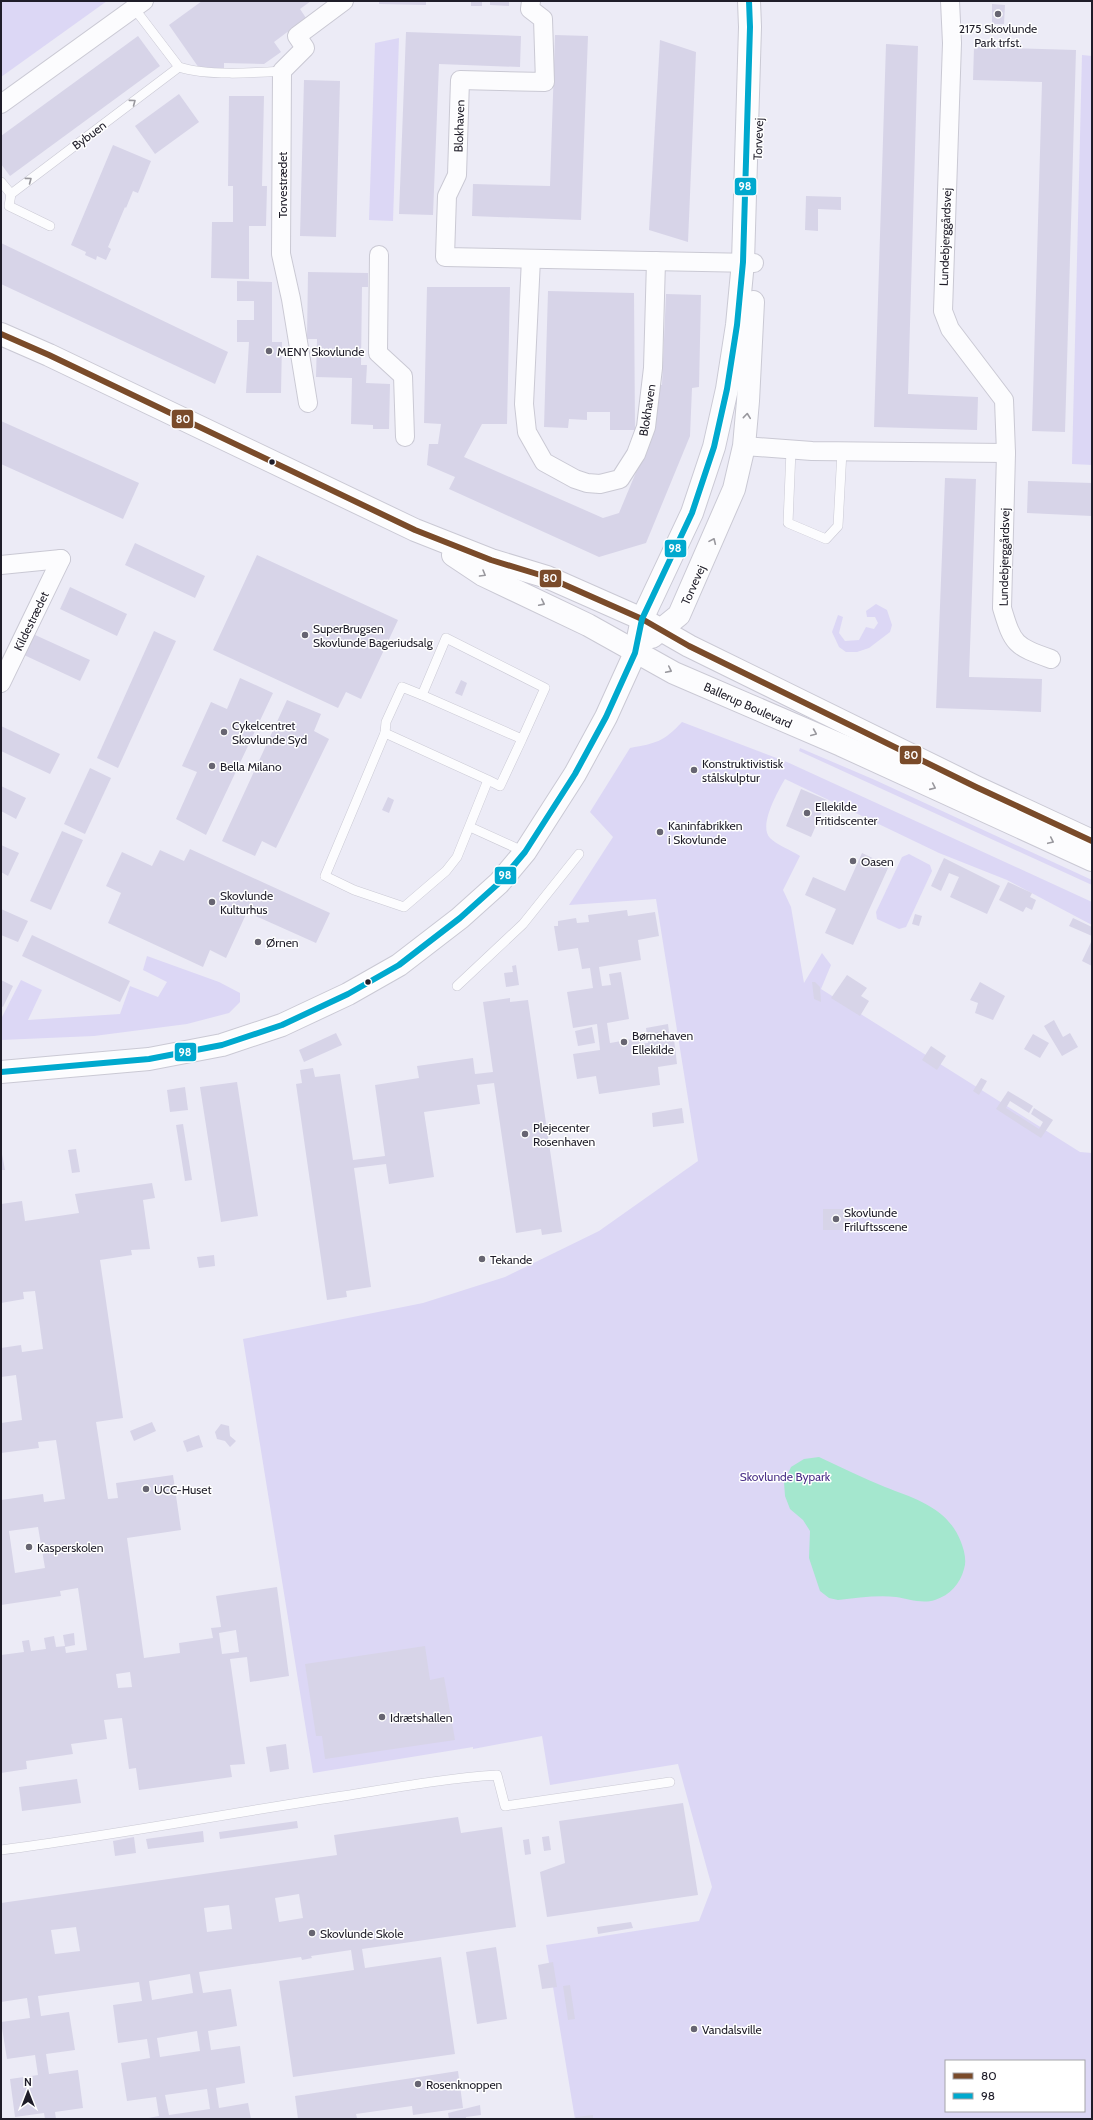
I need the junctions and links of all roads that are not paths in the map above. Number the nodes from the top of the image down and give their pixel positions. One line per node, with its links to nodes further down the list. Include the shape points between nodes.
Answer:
1 (344, 1): 8 (street, via 297,36 305,48)
2 (531, 1): 14 (street, Blokhaven, via 530,10 543,19 545,82 460,80 457,175 447,196 445,257)
3 (749, 1): 16 (street, Torvevej)
4 (762, 1): 16 (street, Torvevej)
5 (950, 1): 23 (street, Lundebjerggårdsvej, via 952,43 943,311 950,329 1004,400)
6 (139, 4): 7 (lane); 9 (street)
7 (179, 67): 8 (lane, via 190,71); 11 (lane, Bybuen, one-way to 7)
8 (282, 71): 18 (street, Torvestrædet, via 281,254 292,299)
9 (1, 104)
10 (1, 182): 11 (lane)
11 (11, 194): 12 (lane, via 9,206)
12 (50, 226)
13 (379, 255): 19 (street, via 378,352 403,376)
14 (530, 259): 15 (street, Blokhaven); 15 (street, Blokhaven, via 524,404 527,432 544,462 575,479 600,484 620,479 636,454 646,427 653,368)
15 (656, 261): 16 (street, Blokhaven)
16 (748, 262): 20 (street, Torvevej, one-way to 16, via 751,356); 26 (street, Torvevej, via 727,389 714,447)
17 (1, 334): 24 (street, Ballerup Boulevard)
18 (308, 403)
19 (405, 437)
20 (744, 446): 21 (street); 26 (street, Torvevej, one-way to 20, via 679,615 734,488)
21 (791, 450): 22 (street); 22 (lane, via 788,523 826,539 838,526)
22 (842, 451): 23 (street)
23 (1006, 453): 28 (street, Lundebjerggårdsvej, via 1002,608 1009,632 1022,648)
24 (415, 530): 26 (street, Ballerup Boulevard, via 491,560 547,577); 27 (street, Ballerup Boulevard, one-way to 27, via 483,575 588,626)
25 (1, 565): 29 (street, Kildestrædet, via 61,559)
26 (651, 624): 27 (street, Torvevej); 35 (street, Ballerup Boulevard, via 696,649 976,787)
27 (635, 653): 36 (street, Torvevej, via 603,724 575,774); 38 (street, Ballerup Boulevard, one-way to 38, via 674,673 841,745)
28 (1051, 659)
29 (1, 683)
30 (422, 695): 31 (lane, via 402,687 386,722); 32 (lane); 32 (lane, via 446,638 545,688)
31 (384, 733): 33 (lane); 34 (lane, via 325,876 354,890 404,907 446,872 457,857)
32 (522, 739): 33 (lane, via 500,786)
33 (488, 780): 34 (lane)
34 (470, 827): 36 (lane)
35 (1092, 841)
36 (525, 852): 40 (street, Torvevej, via 499,883 460,918 399,965 348,994 282,1025 222,1045 149,1059)
37 (579, 854): 39 (lane, via 523,924)
38 (1092, 860)
39 (457, 986)
40 (1, 1072)
41 (670, 1782): 42 (lane, via 505,1806 497,1775 471,1776 79,1840)
42 (1, 1850)

